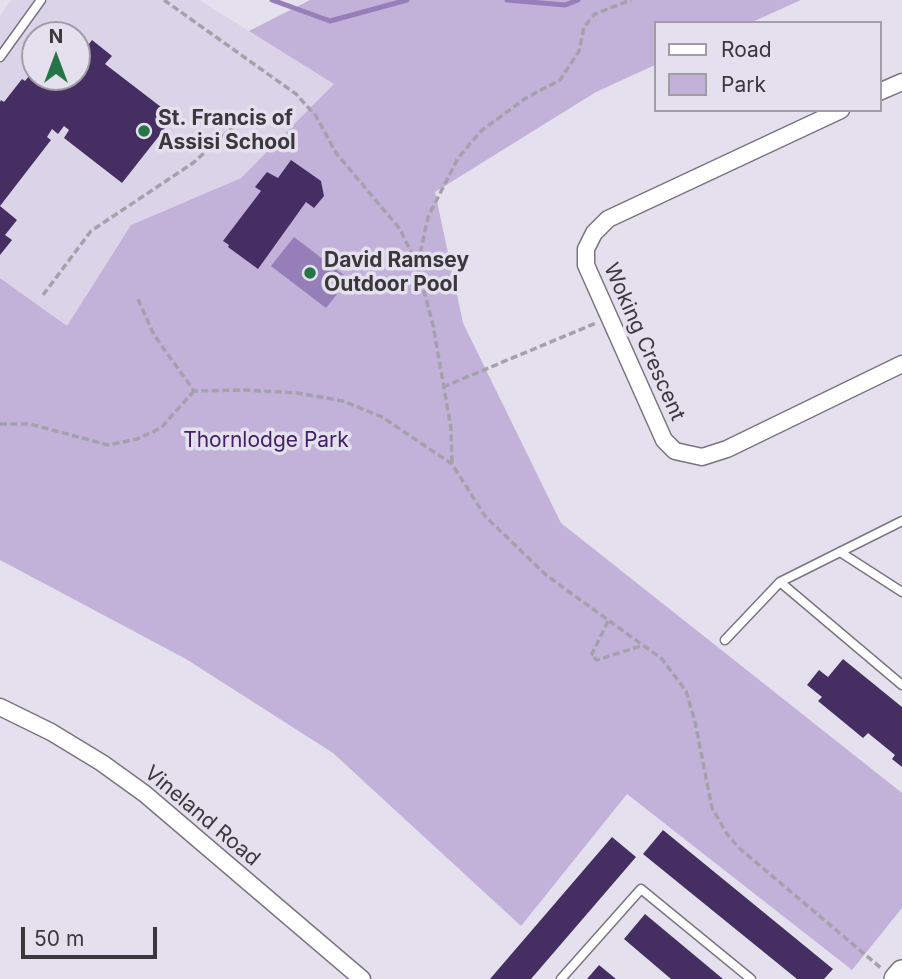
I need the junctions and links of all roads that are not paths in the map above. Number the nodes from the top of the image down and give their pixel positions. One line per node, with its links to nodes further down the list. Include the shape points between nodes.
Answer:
1 (41, 0): 2 (lane)
2 (0, 57)
3 (902, 82): 4 (street)
4 (881, 91)
5 (837, 112): 6 (street, Woking Crescent, via 608,219 586,249 586,265 664,440 675,451 702,457 727,449)
6 (902, 364)
7 (902, 520): 8 (lane)
8 (840, 552): 9 (lane); 10 (lane)
9 (780, 582): 11 (lane); 12 (lane)
10 (902, 592)
11 (725, 640)
12 (902, 685)
13 (0, 707): 14 (street, Vineland Road, via 51,732 145,793)
14 (362, 979)
15 (561, 979): 16 (lane, via 641,889)
16 (751, 979)

